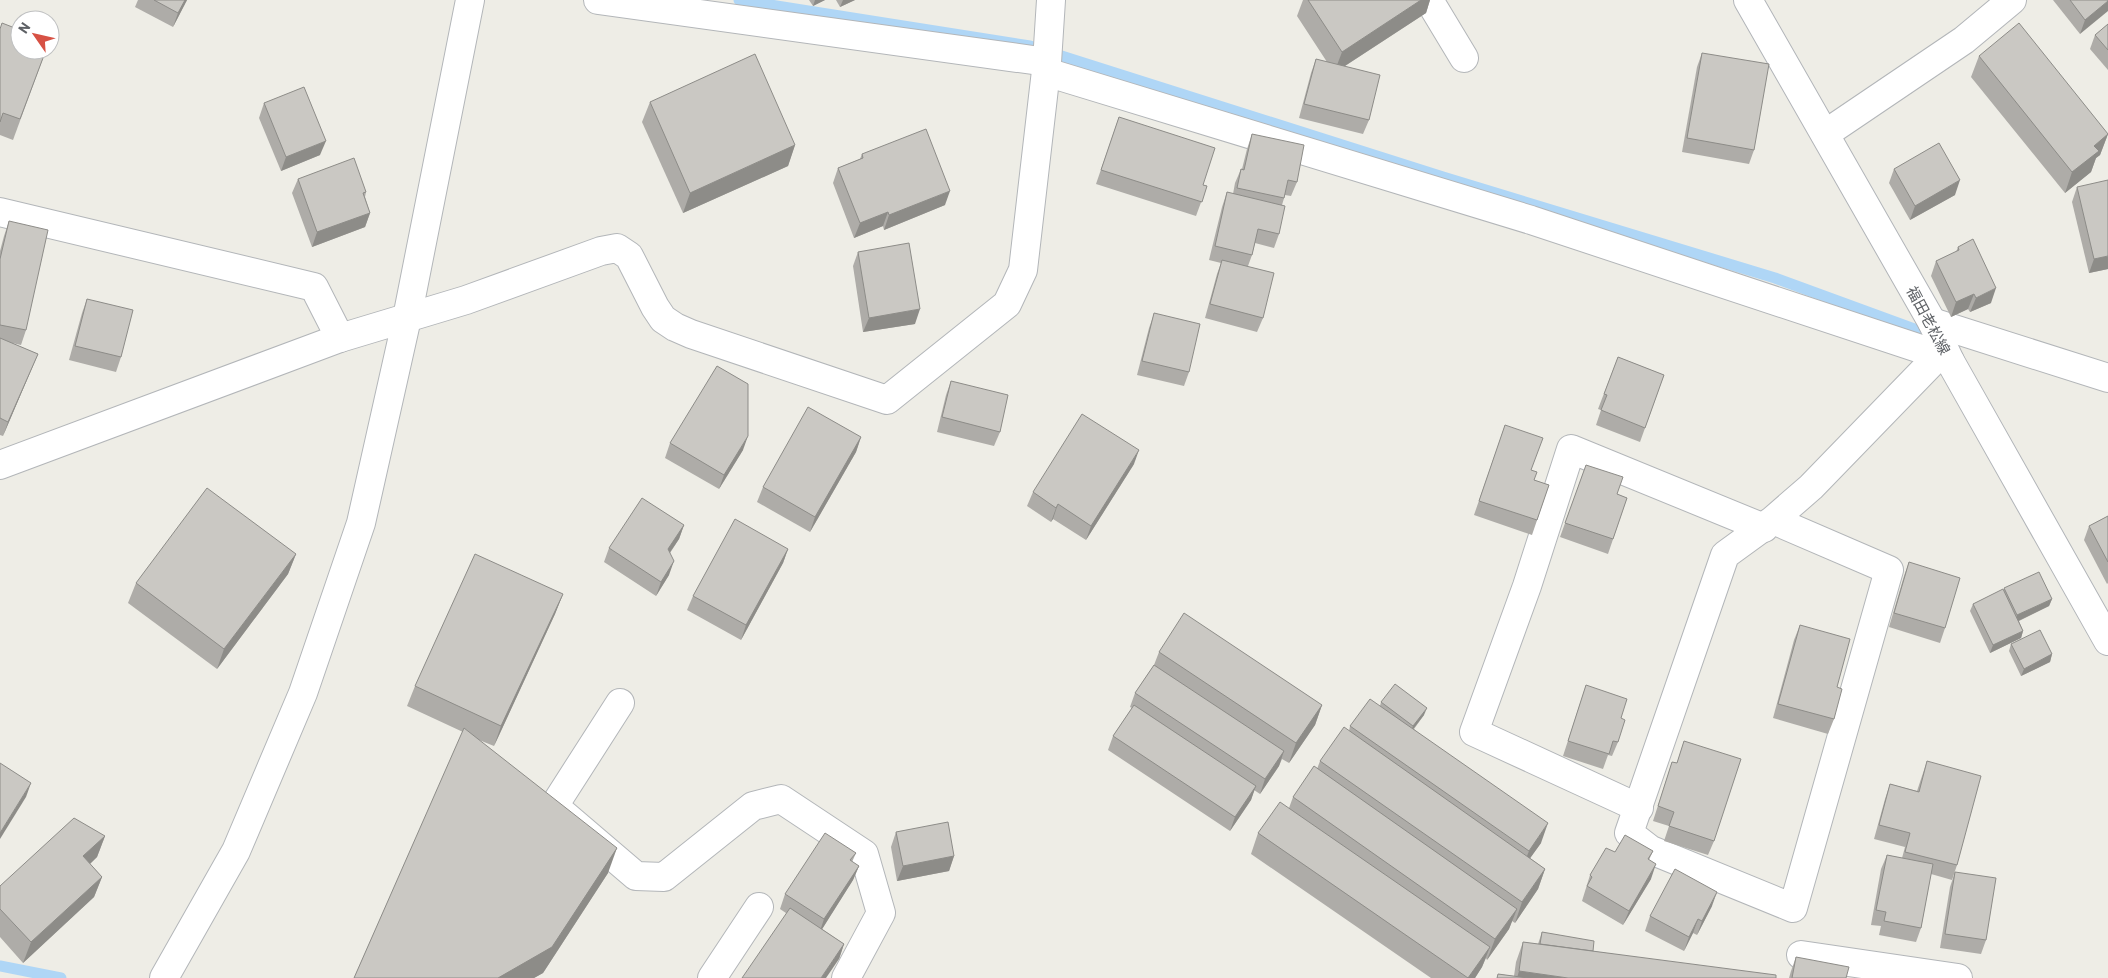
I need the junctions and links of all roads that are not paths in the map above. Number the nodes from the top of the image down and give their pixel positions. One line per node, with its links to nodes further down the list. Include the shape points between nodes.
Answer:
1 (470, 0): 11 (street)
2 (598, 0): 8 (street)
3 (1051, 0): 8 (street)
4 (1429, 0): 7 (street)
5 (1748, 0): 9 (street, 福田老松線)
6 (2012, 0): 9 (street, via 1964,40)
7 (1464, 58)
8 (1047, 59): 11 (street, via 1023,270 1007,304 887,400 674,327 655,307 629,256 617,248); 13 (street, via 1532,220)
9 (1825, 134): 13 (street, 福田老松線)
10 (0, 212): 12 (street, via 314,287)
11 (407, 318): 12 (street); 22 (street, via 362,523 303,693 236,851)
12 (340, 338): 15 (street)
13 (1940, 344): 14 (street); 16 (street, via 1811,487); 17 (street, 福田老松線)
14 (2108, 378)
15 (0, 465)
16 (1769, 524): 19 (street, via 1725,555); 19 (street, via 1889,570 1793,908 1651,850 1629,833); 19 (street, via 1571,449 1527,586 1474,732)
17 (2108, 641)
18 (620, 703): 24 (street, via 554,806 636,876 664,877 753,806 781,799 864,854 881,913)
19 (1639, 808)
20 (759, 907): 23 (street)
21 (1801, 955): 25 (street)
22 (164, 978)
23 (712, 978)
24 (846, 978)
25 (1958, 978)

